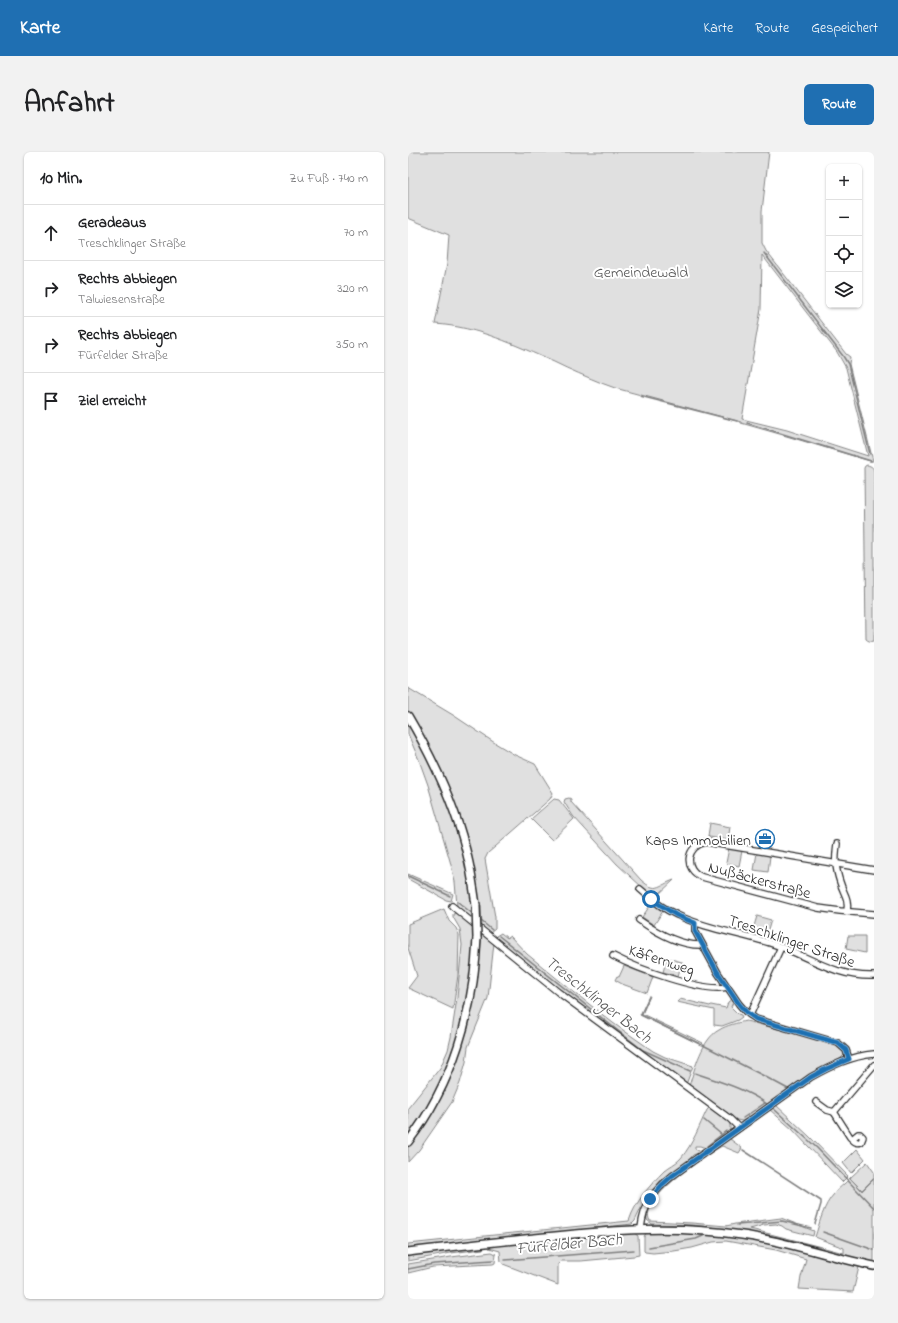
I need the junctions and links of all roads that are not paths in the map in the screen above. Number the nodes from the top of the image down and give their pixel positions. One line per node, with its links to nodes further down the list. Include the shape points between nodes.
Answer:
1 (408, 716): 24 (main road, bridge, via 453,807 469,863 476,905 477,938 472,989 458,1046 434,1103)
2 (837, 844): 3 (street)
3 (835, 864): 4 (street, Nußäckerstraße); 7 (street, via 848,901); 7 (street, Nußäckerstraße, via 706,842 696,845 690,855 691,869 696,875 818,908)
4 (874, 870)
5 (640, 889): 10 (street, Treschklinger Straße, via 666,909)
6 (452, 906): 22 (street, via 558,992)
7 (847, 912): 8 (street, Nußäckerstraße)
8 (874, 914)
9 (639, 920): 11 (street, via 667,937)
10 (695, 923): 11 (street, via 695,931); 12 (street, Treschklinger Straße)
11 (702, 945): 15 (street)
12 (781, 947): 14 (street, Treschklinger Straße, via 838,971); 16 (street)
13 (613, 956): 15 (street, Käfernweg, via 647,971 688,983 715,988)
14 (874, 976)
15 (728, 987): 16 (street)
16 (750, 1015): 18 (street, via 838,1043 846,1050)
17 (874, 1054): 18 (street)
18 (849, 1059): 22 (street, via 811,1077)
19 (874, 1065): 21 (street)
20 (816, 1102): 21 (street)
21 (834, 1112): 23 (street)
22 (739, 1128): 25 (street, via 656,1191 645,1207)
23 (852, 1139)
24 (408, 1142)
25 (641, 1228): 26 (main road); 27 (main road, via 742,1235)
26 (408, 1252)
27 (874, 1266)

